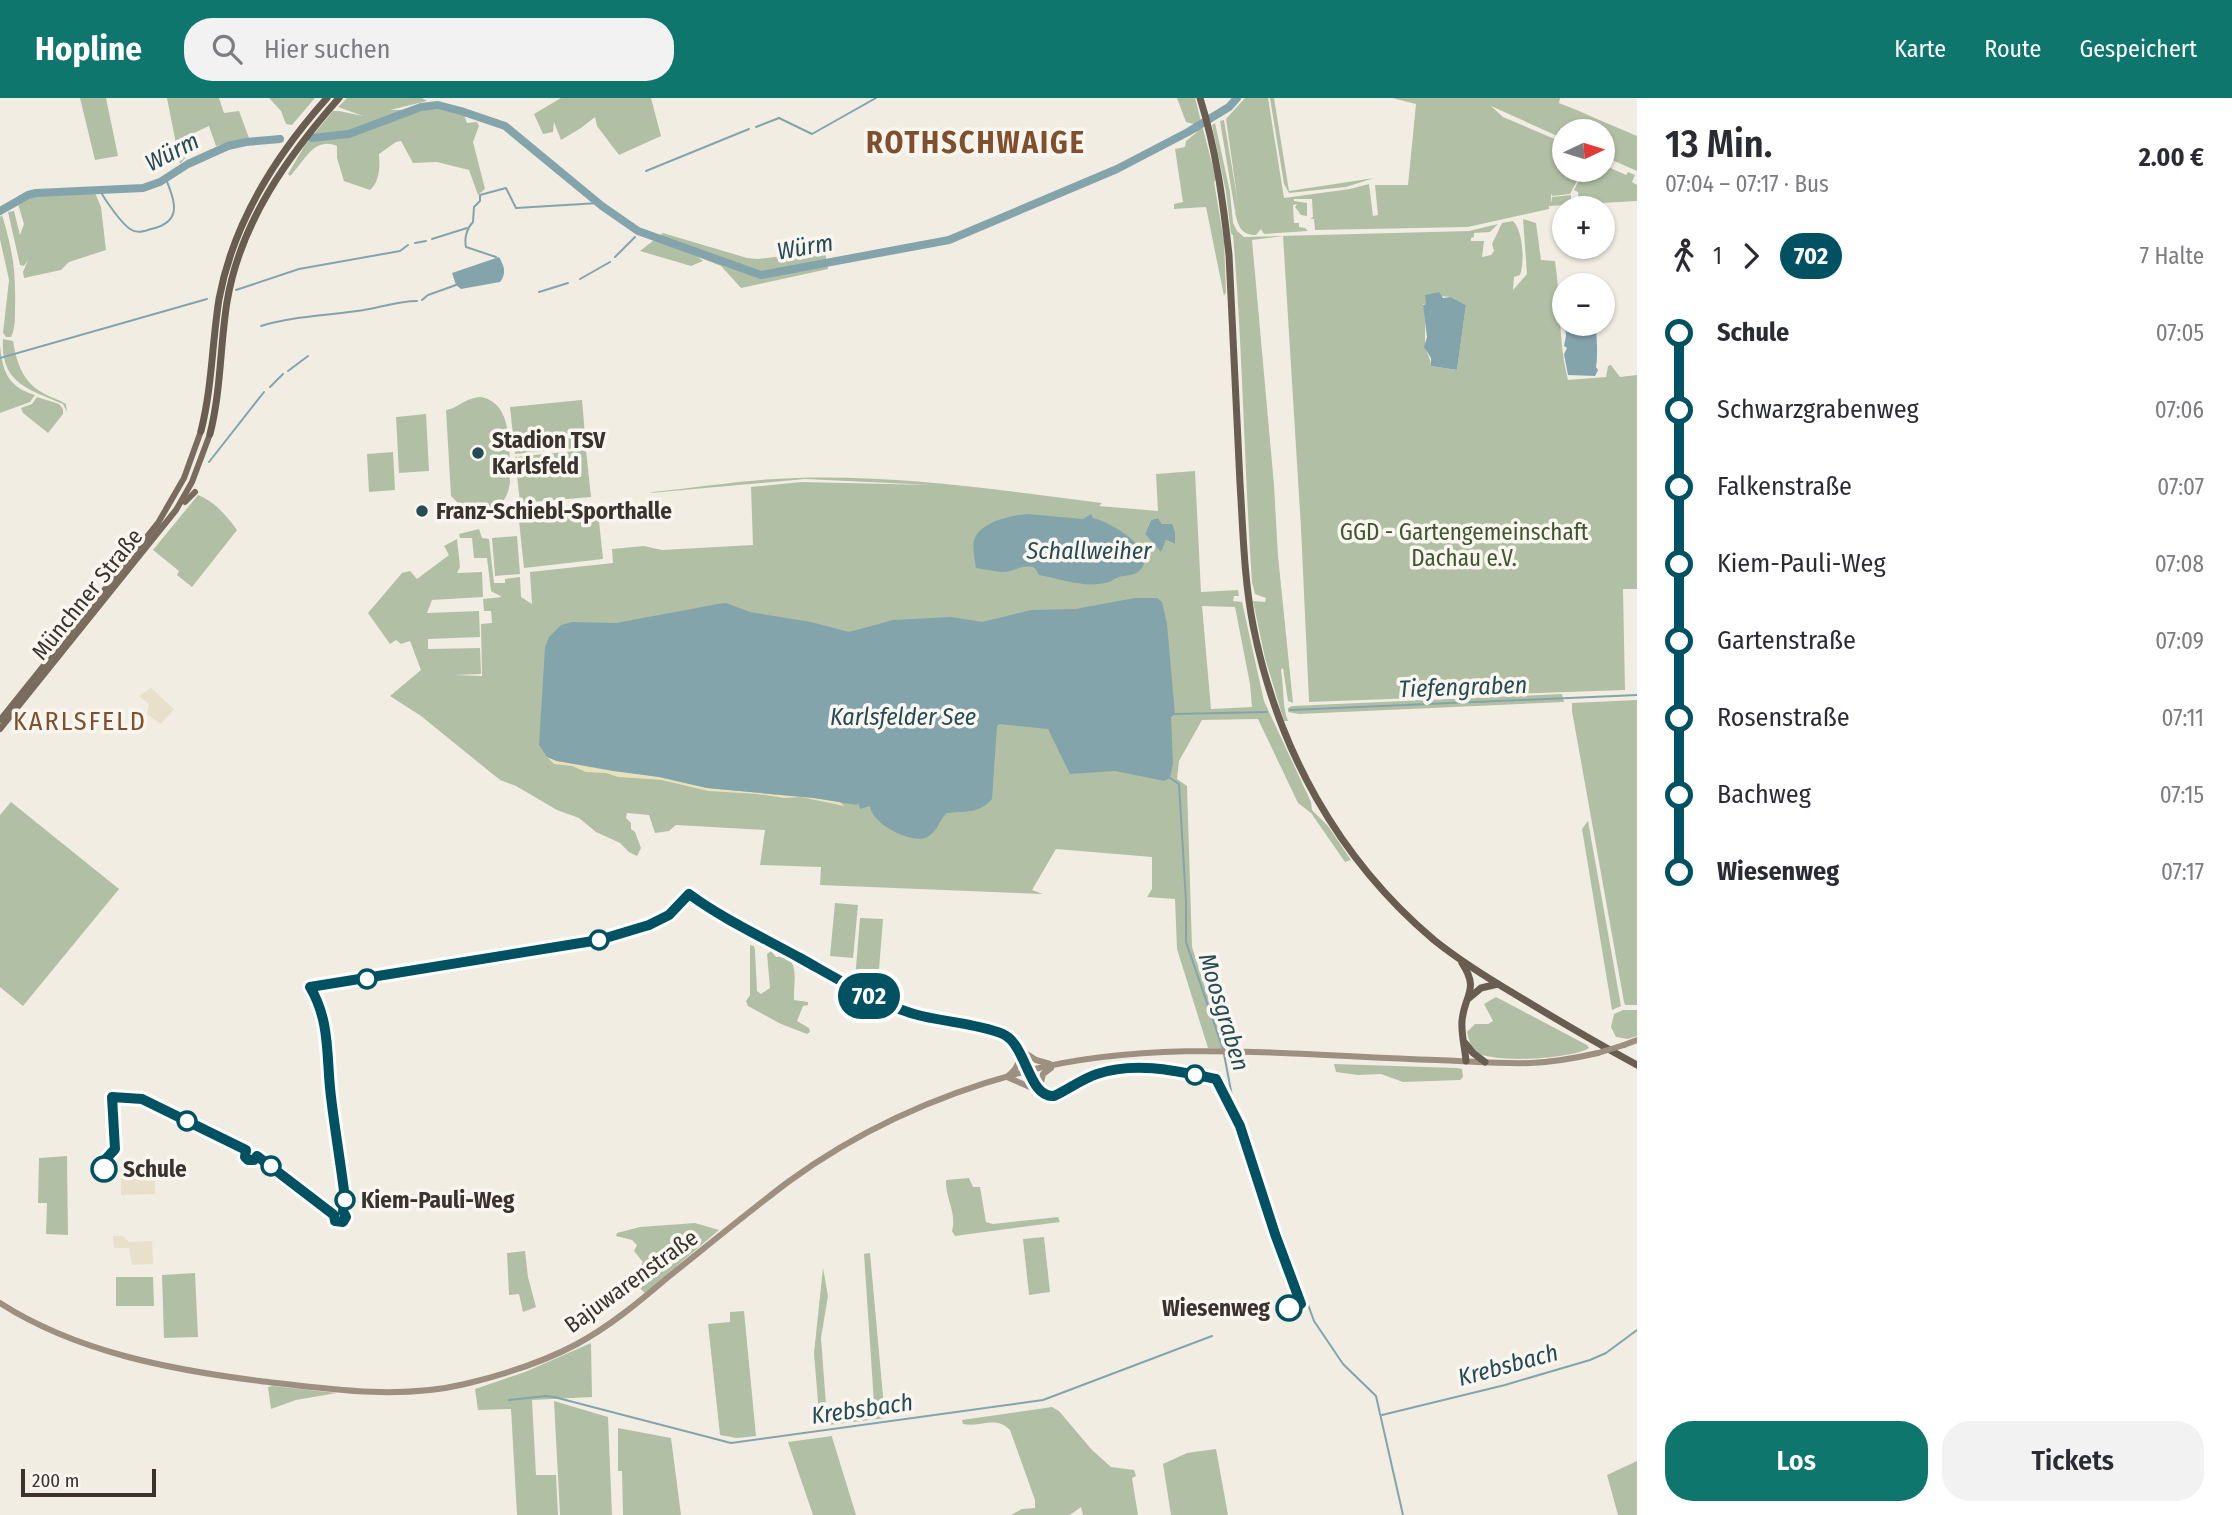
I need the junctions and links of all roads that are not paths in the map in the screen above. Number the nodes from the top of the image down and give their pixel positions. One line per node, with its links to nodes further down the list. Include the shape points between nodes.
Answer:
1 (327, 98): 4 (highway, via 265,182 232,250 219,301)
2 (339, 98): 5 (highway, via 279,176 243,243 227,303)
3 (1199, 98): 12 (highway, via 1220,184 1248,590 1271,698 1306,781 1338,834 1394,902)
4 (201, 431): 8 (main road, Münchner Straße, via 187,471)
5 (210, 434): 7 (main road, Münchner Straße)
6 (195, 492): 7 (main road)
7 (176, 510): 8 (main road, Münchner Straße)
8 (142, 548): 9 (main road, Münchner Straße)
9 (25, 693): 10 (main road, Münchner Straße); 11 (main road, Münchner Straße)
10 (0, 720)
11 (0, 729)
12 (1460, 959): 13 (highway); 14 (highway, via 1471,981)
13 (1499, 984): 14 (highway, via 1481,988); 20 (highway)
14 (1469, 998): 16 (highway, via 1462,1023)
15 (1637, 1040): 18 (main road, Bajuwarenstraße, bridge, via 1598,1053 1530,1063)
16 (1464, 1042): 17 (highway); 18 (highway)
17 (1466, 1061): 18 (main road, Bajuwarenstraße); 19 (main road, Bajuwarenstraße, via 1153,1053)
18 (1485, 1062)
19 (1059, 1065): 21 (main road, Bajuwarenstraße); 21 (main road, via 1042,1074 1039,1091); 21 (main road, via 1036,1060 1019,1049 1018,1063)
20 (1637, 1065)
21 (1007, 1077): 22 (main road, Bajuwarenstraße, via 922,1106 824,1158 620,1317 580,1342 463,1385 380,1391 211,1375 110,1352)
22 (0, 1303)

